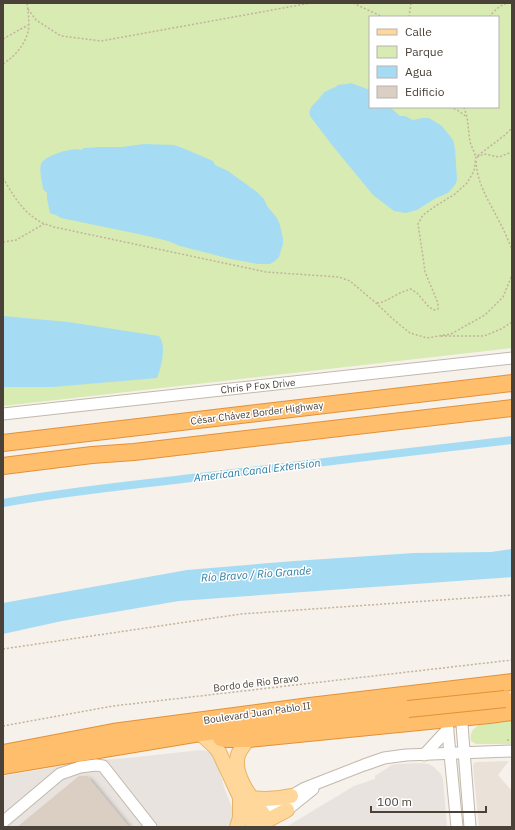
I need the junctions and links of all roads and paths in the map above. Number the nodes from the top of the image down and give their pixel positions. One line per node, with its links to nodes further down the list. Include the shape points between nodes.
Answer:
1 (27, 3): 6 (path)
2 (311, 3): 6 (path, via 101,41 61,36 36,20)
3 (353, 3): 7 (path)
4 (411, 3): 8 (path)
5 (507, 3): 9 (path)
6 (28, 9): 10 (path)
7 (381, 16)
8 (409, 16)
9 (490, 16)
10 (28, 25): 11 (path); 12 (path, via 20,49)
11 (3, 39)
12 (3, 64)
13 (452, 108): 15 (path)
14 (464, 108): 15 (path)
15 (467, 117): 18 (path, via 470,142)
16 (512, 128): 18 (path)
17 (512, 152): 18 (path, via 499,157 484,154)
18 (476, 157): 22 (path, via 481,185); 24 (path, via 474,171 467,183 423,215 418,224 425,272 438,309 429,307 411,289)
19 (3, 178): 20 (path, via 18,203 28,214)
20 (44, 224): 21 (path, via 16,240); 24 (path, via 266,272 339,278 350,281)
21 (3, 242)
22 (512, 249)
23 (512, 270): 26 (path, via 503,297 485,315 451,334)
24 (376, 304): 26 (path, via 410,333 427,338)
25 (512, 322): 26 (path, via 484,336)
26 (437, 336)
27 (512, 358): 30 (street, Chris P Fox Drive)
28 (512, 383): 31 (highway, César Chávez Border Highway)
29 (512, 408): 32 (highway)
30 (3, 414)
31 (3, 443)
32 (3, 466)
33 (512, 595): 34 (path, via 241,614)
34 (3, 649)
35 (512, 660): 47 (path, Bordo de Rio Bravo, via 113,706)
36 (512, 682): 42 (highway, Boulevard Juan Pablo II)
37 (512, 691): 38 (highway)
38 (487, 695): 40 (highway); 44 (highway, via 482,697 480,705)
39 (512, 698): 48 (highway, Boulevard Juan Pablo II, bridge)
40 (453, 699): 41 (highway); 46 (street)
41 (415, 703): 42 (highway, via 337,712); 45 (highway, via 422,710)
42 (310, 706): 53 (highway, Boulevard Juan Pablo II, via 113,732)
43 (512, 712): 44 (highway)
44 (489, 715): 46 (highway)
45 (417, 722): 46 (highway); 49 (highway)
46 (452, 722): 54 (street); 55 (street); 56 (street)
47 (3, 726)
48 (206, 732): 49 (highway, via 220,738); 57 (highway, Boulevard Juan Pablo II); 60 (main road, via 223,760 230,778)
49 (248, 739): 60 (main road, via 240,751 237,765)
50 (507, 740): 51 (path)
51 (512, 740)
52 (512, 751): 54 (street)
53 (3, 753)
54 (464, 753): 55 (street); 67 (street)
55 (450, 754): 56 (street); 66 (street)
56 (424, 755): 58 (street, via 384,758)
57 (3, 766)
58 (320, 782): 59 (street); 61 (street)
59 (291, 796): 60 (main road); 63 (street)
60 (246, 799): 63 (main road); 65 (main road)
61 (288, 810): 63 (main road)
62 (3, 822): 64 (street, via 60,774 96,765 103,766)
63 (258, 823)
64 (151, 827)
65 (237, 827)
66 (456, 827)
67 (470, 827)

